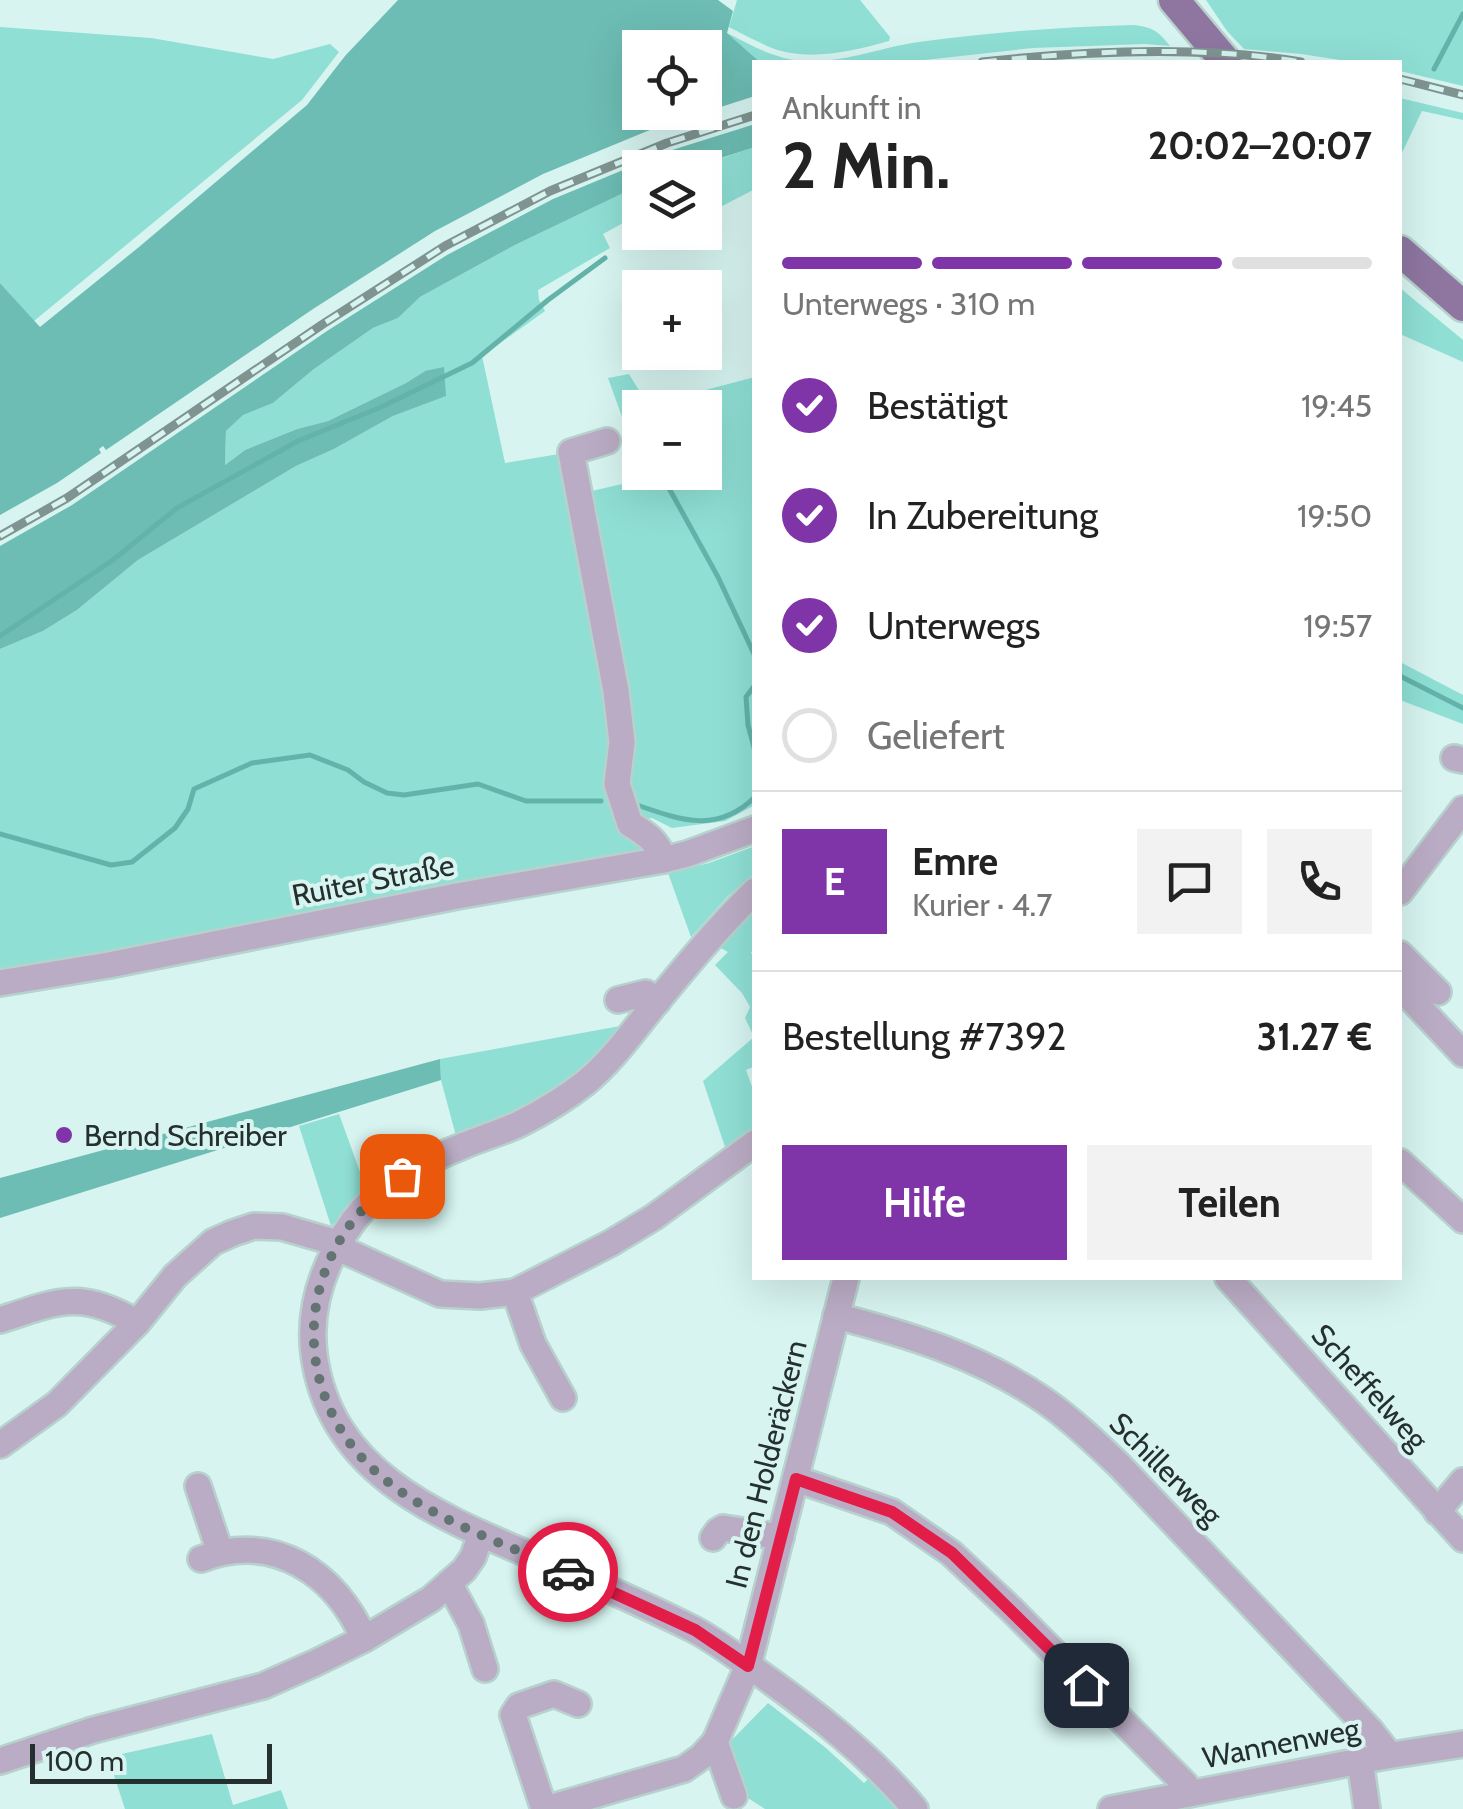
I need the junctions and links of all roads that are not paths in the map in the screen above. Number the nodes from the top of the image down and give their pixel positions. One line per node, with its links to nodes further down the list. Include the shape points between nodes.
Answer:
1 (1174, 0): 2 (main road)
2 (1224, 60)
3 (1402, 253): 4 (main road)
4 (1463, 306)
5 (607, 441): 8 (street, via 572,452 616,692 622,742 617,784 630,824 660,847)
6 (1463, 809): 9 (street)
7 (752, 830): 8 (street, Ruiter Straße)
8 (663, 860): 12 (street, Ruiter Straße)
9 (1402, 889)
10 (752, 894): 16 (street)
11 (1402, 956): 14 (street)
12 (0, 984)
13 (1402, 989): 17 (street)
14 (1438, 992)
15 (618, 1000): 16 (street, via 646,994)
16 (658, 1001): 21 (street, via 587,1081 522,1123 402,1176 378,1194)
17 (1463, 1054)
18 (752, 1144): 24 (street, via 654,1216)
19 (1402, 1164): 20 (street)
20 (1463, 1220)
21 (338, 1245): 24 (street, via 440,1294); 27 (street, via 282,1228 234,1233 196,1257); 34 (street, via 318,1288 313,1319 317,1372 332,1413 381,1476)
22 (845, 1280): 25 (street, In den Holderäckern)
23 (1230, 1280): 33 (street, Scheffelweg)
24 (515, 1292): 28 (street)
25 (836, 1316): 30 (street, In den Holderäckern); 45 (street, Schillerweg, via 968,1357 1057,1410 1134,1481 1370,1730)
26 (0, 1320): 27 (street, via 75,1300)
27 (137, 1323): 29 (street, via 56,1404)
28 (562, 1398)
29 (0, 1445)
30 (796, 1479): 36 (street, In den Holderäckern); 48 (street, via 892,1512 952,1553)
31 (1463, 1481): 33 (street)
32 (198, 1486): 39 (street, via 211,1555 282,1555 306,1568 330,1584)
33 (1437, 1512): 37 (street, Scheffelweg)
34 (481, 1534): 38 (street, via 464,1570); 40 (street, via 695,1630)
35 (713, 1538): 36 (street, via 724,1528)
36 (781, 1538): 40 (street, In den Holderäckern)
37 (1463, 1539)
38 (449, 1583): 39 (street); 41 (street)
39 (364, 1639): 47 (street, via 263,1686)
40 (748, 1666): 43 (street, In den Holderäckern); 53 (street, via 807,1707)
41 (485, 1669)
42 (578, 1704): 52 (street, via 554,1694 519,1706 513,1715)
43 (716, 1742): 49 (street); 50 (street)
44 (1463, 1744): 45 (street, Wannenweg)
45 (1386, 1756): 46 (street, Wannenweg)
46 (1360, 1760): 51 (street, Wannenweg); 55 (street)
47 (0, 1761)
48 (1190, 1793): 51 (street, Wannenweg); 54 (street, Wannenweg)
49 (734, 1796)
50 (640, 1797): 52 (street)
51 (1221, 1798)
52 (545, 1809)
53 (915, 1809)
54 (1111, 1809)
55 (1368, 1809)

